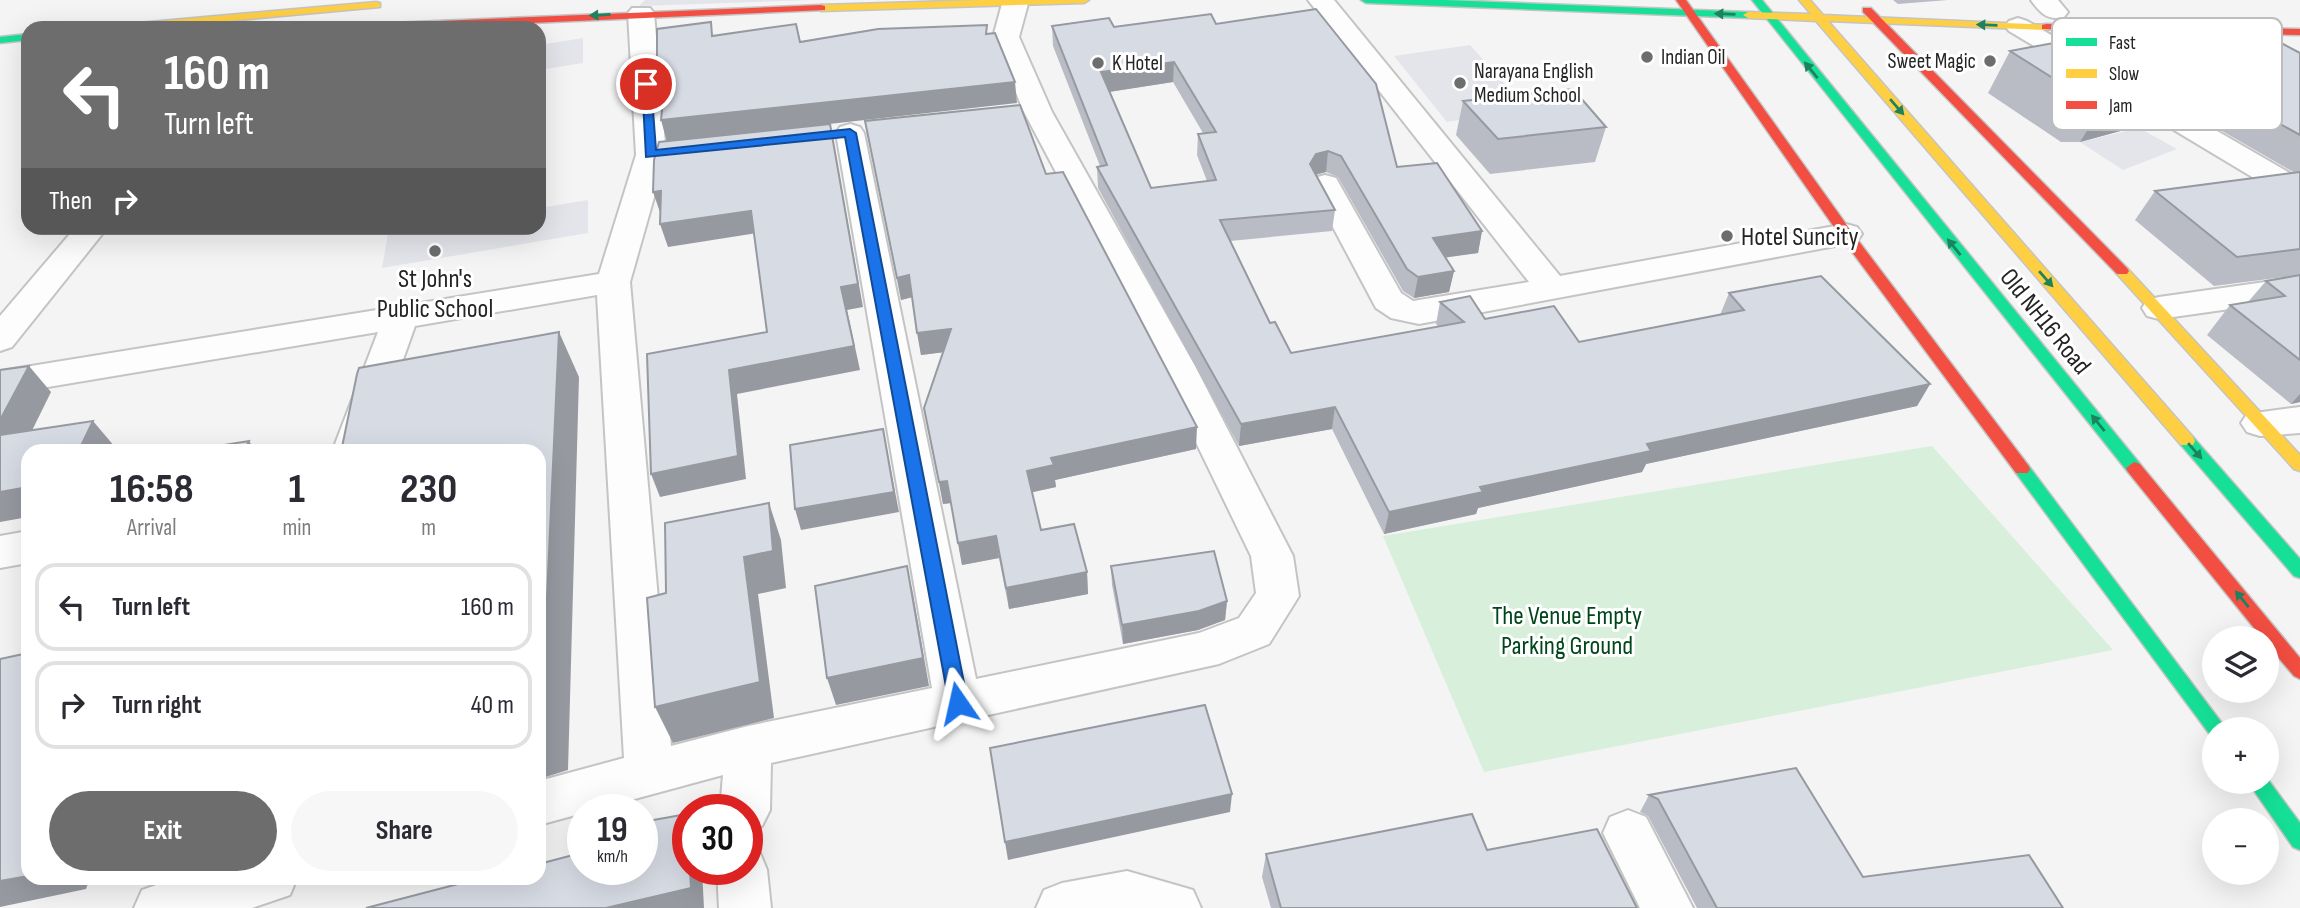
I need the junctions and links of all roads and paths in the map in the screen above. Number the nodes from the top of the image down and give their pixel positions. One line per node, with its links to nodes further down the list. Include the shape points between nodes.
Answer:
1 (1084, 0): 5 (street)
2 (1321, 0): 37 (street)
3 (1366, 0): 10 (street)
4 (1757, 0): 11 (street, Old NH16 Road)
5 (1016, 1): 12 (street); 50 (street, via 1006,37 1025,113 1177,366 1272,556 1278,596 1254,631 1203,651)
6 (1805, 1): 7 (street); 11 (street); 13 (street, Old NH16 Road)
7 (1861, 2): 9 (street); 19 (street)
8 (391, 5): 17 (street)
9 (2049, 6): 14 (street)
10 (1685, 7): 11 (street, one-way to 10); 33 (street)
11 (1768, 8): 13 (street); 49 (street, Old NH16 Road, one-way to 11)
12 (641, 13): 18 (street, one-way to 18); 35 (street, via 664,153)
13 (1818, 17): 19 (street); 48 (street, Old NH16 Road, one-way to 48)
14 (2264, 18)
15 (2282, 19): 16 (street)
16 (2300, 20)
17 (200, 21)
18 (482, 21)
19 (1875, 21): 20 (street, one-way to 19); 38 (street)
20 (2018, 26): 21 (street); 26 (street)
21 (2052, 27)
22 (2282, 32): 23 (street)
23 (2300, 32)
24 (21, 38): 25 (street)
25 (0, 40)
26 (2052, 46)
27 (21, 50): 28 (street)
28 (0, 52)
29 (2195, 130): 32 (street)
30 (850, 133): 50 (street)
31 (1325, 184): 37 (street, via 1388,300 1403,310 1419,313)
32 (2300, 192)
33 (1846, 234): 37 (street); 51 (street)
34 (85, 235): 40 (street)
35 (613, 282): 39 (street); 53 (street)
36 (2300, 288): 38 (street)
37 (1553, 290)
38 (2159, 308): 43 (street)
39 (401, 317): 41 (street); 44 (street)
40 (0, 339)
41 (0, 383)
42 (2300, 420): 43 (street)
43 (2260, 423): 45 (street)
44 (354, 444)
45 (2300, 465)
46 (21, 548): 47 (street)
47 (0, 552)
48 (2300, 571)
49 (2300, 671)
50 (958, 703): 52 (street)
51 (2208, 717)
52 (748, 747): 53 (street); 54 (street)
53 (649, 772): 56 (street)
54 (746, 794)
55 (2267, 794): 58 (street)
56 (546, 801)
57 (1628, 833): 65 (street)
58 (2300, 840)
59 (239, 885): 61 (street)
60 (743, 885): 62 (street)
61 (192, 895)
62 (745, 908)
63 (1062, 908): 64 (street, via 1127,896)
64 (1175, 908)
65 (1667, 908)

